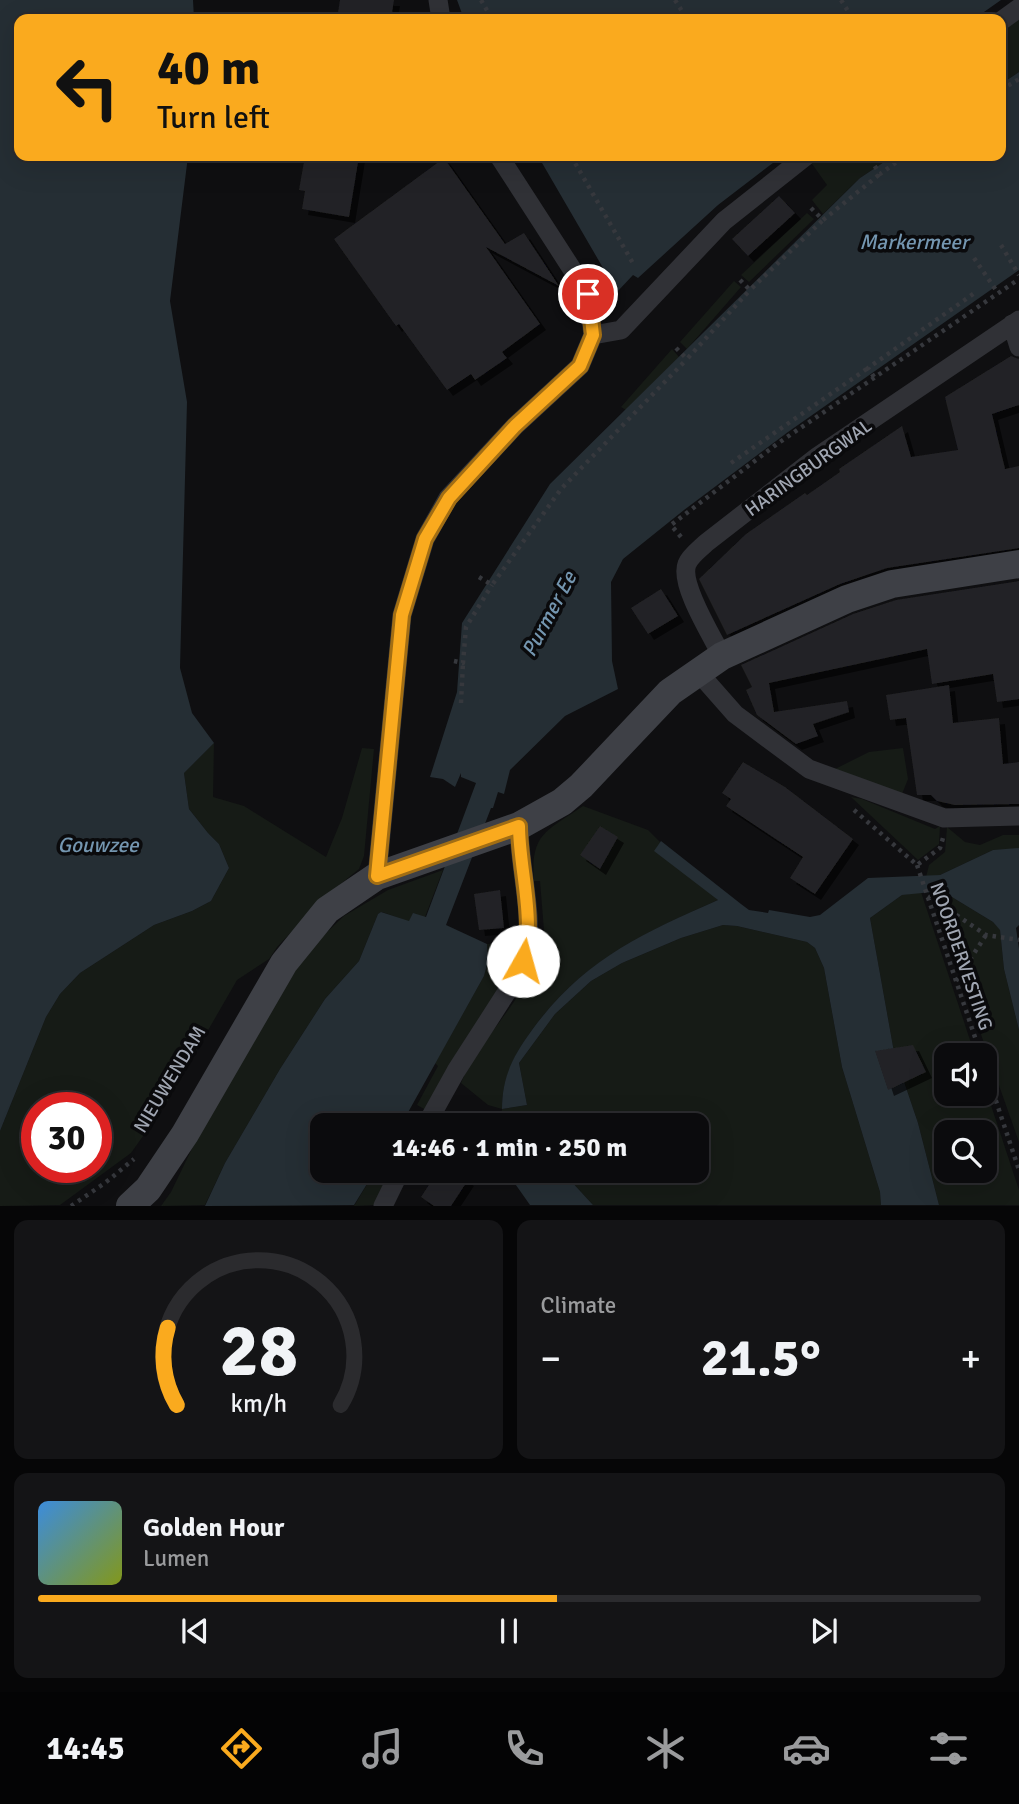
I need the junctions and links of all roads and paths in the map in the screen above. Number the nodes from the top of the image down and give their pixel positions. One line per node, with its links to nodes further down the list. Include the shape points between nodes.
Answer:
1 (502, 161): 18 (street, via 588,294)
2 (574, 161): 11 (path)
3 (800, 161): 18 (street, via 724,221 621,330)
4 (871, 161): 6 (path)
5 (898, 161): 6 (path)
6 (880, 174): 8 (path)
7 (811, 208): 8 (path)
8 (823, 220): 14 (path)
9 (1001, 245): 12 (path)
10 (974, 258): 16 (path)
11 (634, 265)
12 (1019, 277): 16 (path)
13 (740, 280): 14 (path)
14 (750, 290): 21 (path)
15 (976, 292): 22 (path)
16 (998, 293): 23 (path)
17 (1015, 322): 19 (street); 29 (street, HARINGBURGWAL, via 818,456 694,555 687,563 688,587)
18 (593, 335): 39 (street, via 580,366 515,426 449,498 425,539 402,615)
19 (1019, 347)
20 (676, 348): 21 (path)
21 (687, 359): 28 (path, via 561,489)
22 (868, 368): 23 (path); 24 (path)
23 (874, 377): 25 (path, via 671,525)
24 (731, 463)
25 (678, 534)
26 (1019, 564): 29 (street, via 892,584 847,599)
27 (479, 578): 28 (path)
28 (492, 585): 31 (path, via 466,627)
29 (722, 656): 32 (street)
30 (454, 661): 31 (path)
31 (463, 663): 33 (path)
32 (698, 672): 36 (street, via 735,714 809,769); 37 (street, via 670,692 581,786)
33 (461, 703)
34 (850, 806): 38 (path)
35 (1019, 816): 36 (street)
36 (944, 818): 38 (path, via 940,848)
37 (519, 826): 39 (street); 46 (street, via 527,950 517,976)
38 (918, 868): 40 (path, NOORDERVESTING)
39 (377, 876): 53 (street, via 327,910 284,963 185,1134 148,1189)
40 (927, 896): 41 (path); 43 (path, NOORDERVESTING)
41 (986, 935): 42 (path); 43 (path)
42 (1019, 940)
43 (956, 981): 44 (path, NOORDERVESTING)
44 (977, 1043)
45 (997, 1104): 47 (path)
46 (433, 1113)
47 (1012, 1149): 48 (path); 50 (path)
48 (1019, 1149)
49 (141, 1150): 52 (path, NIEUWENDAM)
50 (1019, 1170)
51 (394, 1183): 54 (street)
52 (71, 1206)
53 (130, 1206)
54 (383, 1206)

